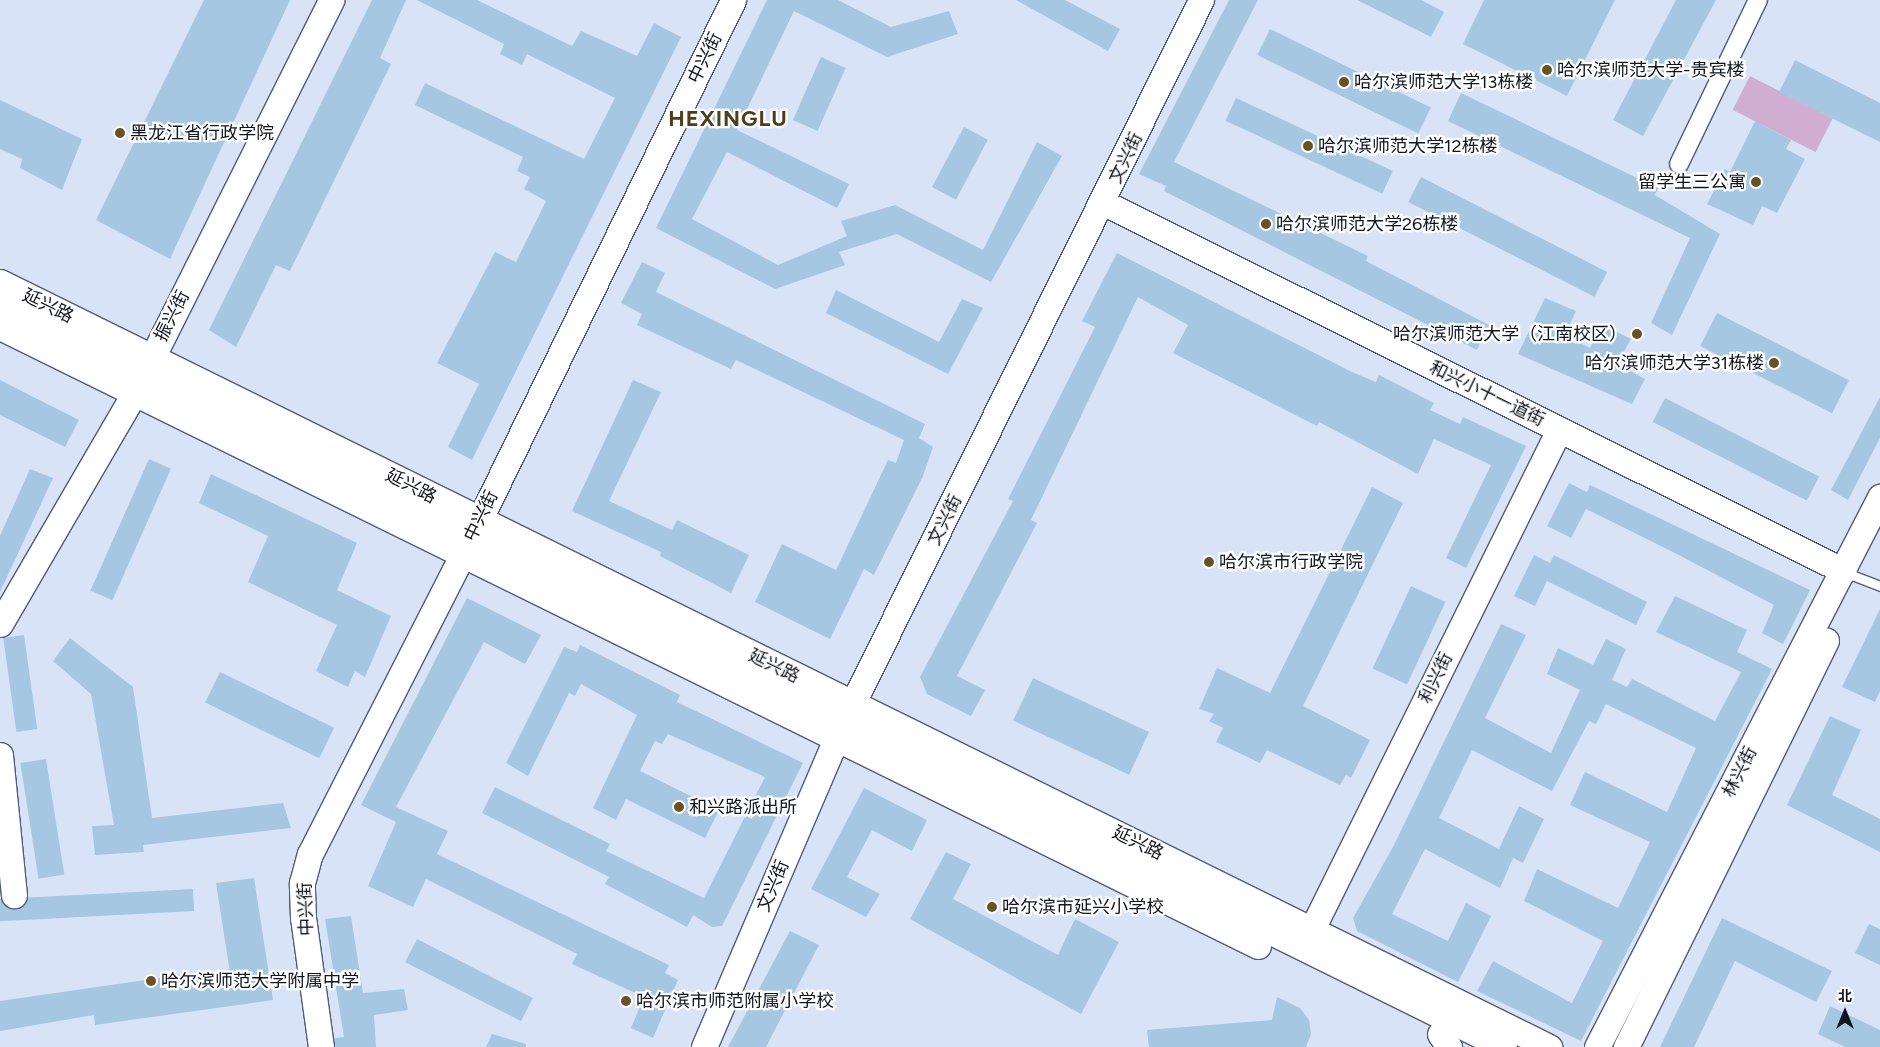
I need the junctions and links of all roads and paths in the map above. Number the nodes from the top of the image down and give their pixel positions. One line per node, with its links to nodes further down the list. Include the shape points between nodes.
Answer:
1 (331, 0): 10 (main road, 振兴街)
2 (733, 0): 14 (main road, 中兴街)
3 (1201, 0): 6 (main road, 文兴街)
4 (1758, 0): 5 (street)
5 (1679, 164)
6 (1104, 203): 11 (main road, 和兴小十一道街); 17 (main road, 文兴街)
7 (0, 282): 10 (main road, 延兴路)
8 (0, 306): 10 (main road)
9 (0, 327): 10 (main road, 延兴路)
10 (143, 376): 14 (main road, 延兴路); 14 (main road, 延兴路); 16 (main road, 振兴街)
11 (1559, 430): 15 (main road, 和兴小十一道街); 20 (main road, 利兴街)
12 (1880, 497): 15 (main road, 林兴街)
13 (1880, 532): 15 (main road, 林兴街)
14 (470, 538): 17 (main road, 延兴路); 17 (main road, 延兴路); 22 (main road, 中兴街, via 310,854 302,883 303,918)
15 (1860, 578): 27 (main road, 林兴街); 28 (main road, 林兴街)
16 (0, 624)
17 (844, 723): 20 (main road, 延兴路); 21 (main road, 延兴路); 23 (main road, 文兴街); 25 (main road)
18 (0, 755): 19 (main road)
19 (14, 895)
20 (1313, 927): 26 (main road, 延兴路)
21 (1445, 1041): 24 (main road, 延兴路)
22 (321, 1047)
23 (704, 1047)
24 (1467, 1047)
25 (1504, 1047)
26 (1549, 1047)
27 (1597, 1047)
28 (1626, 1047)

